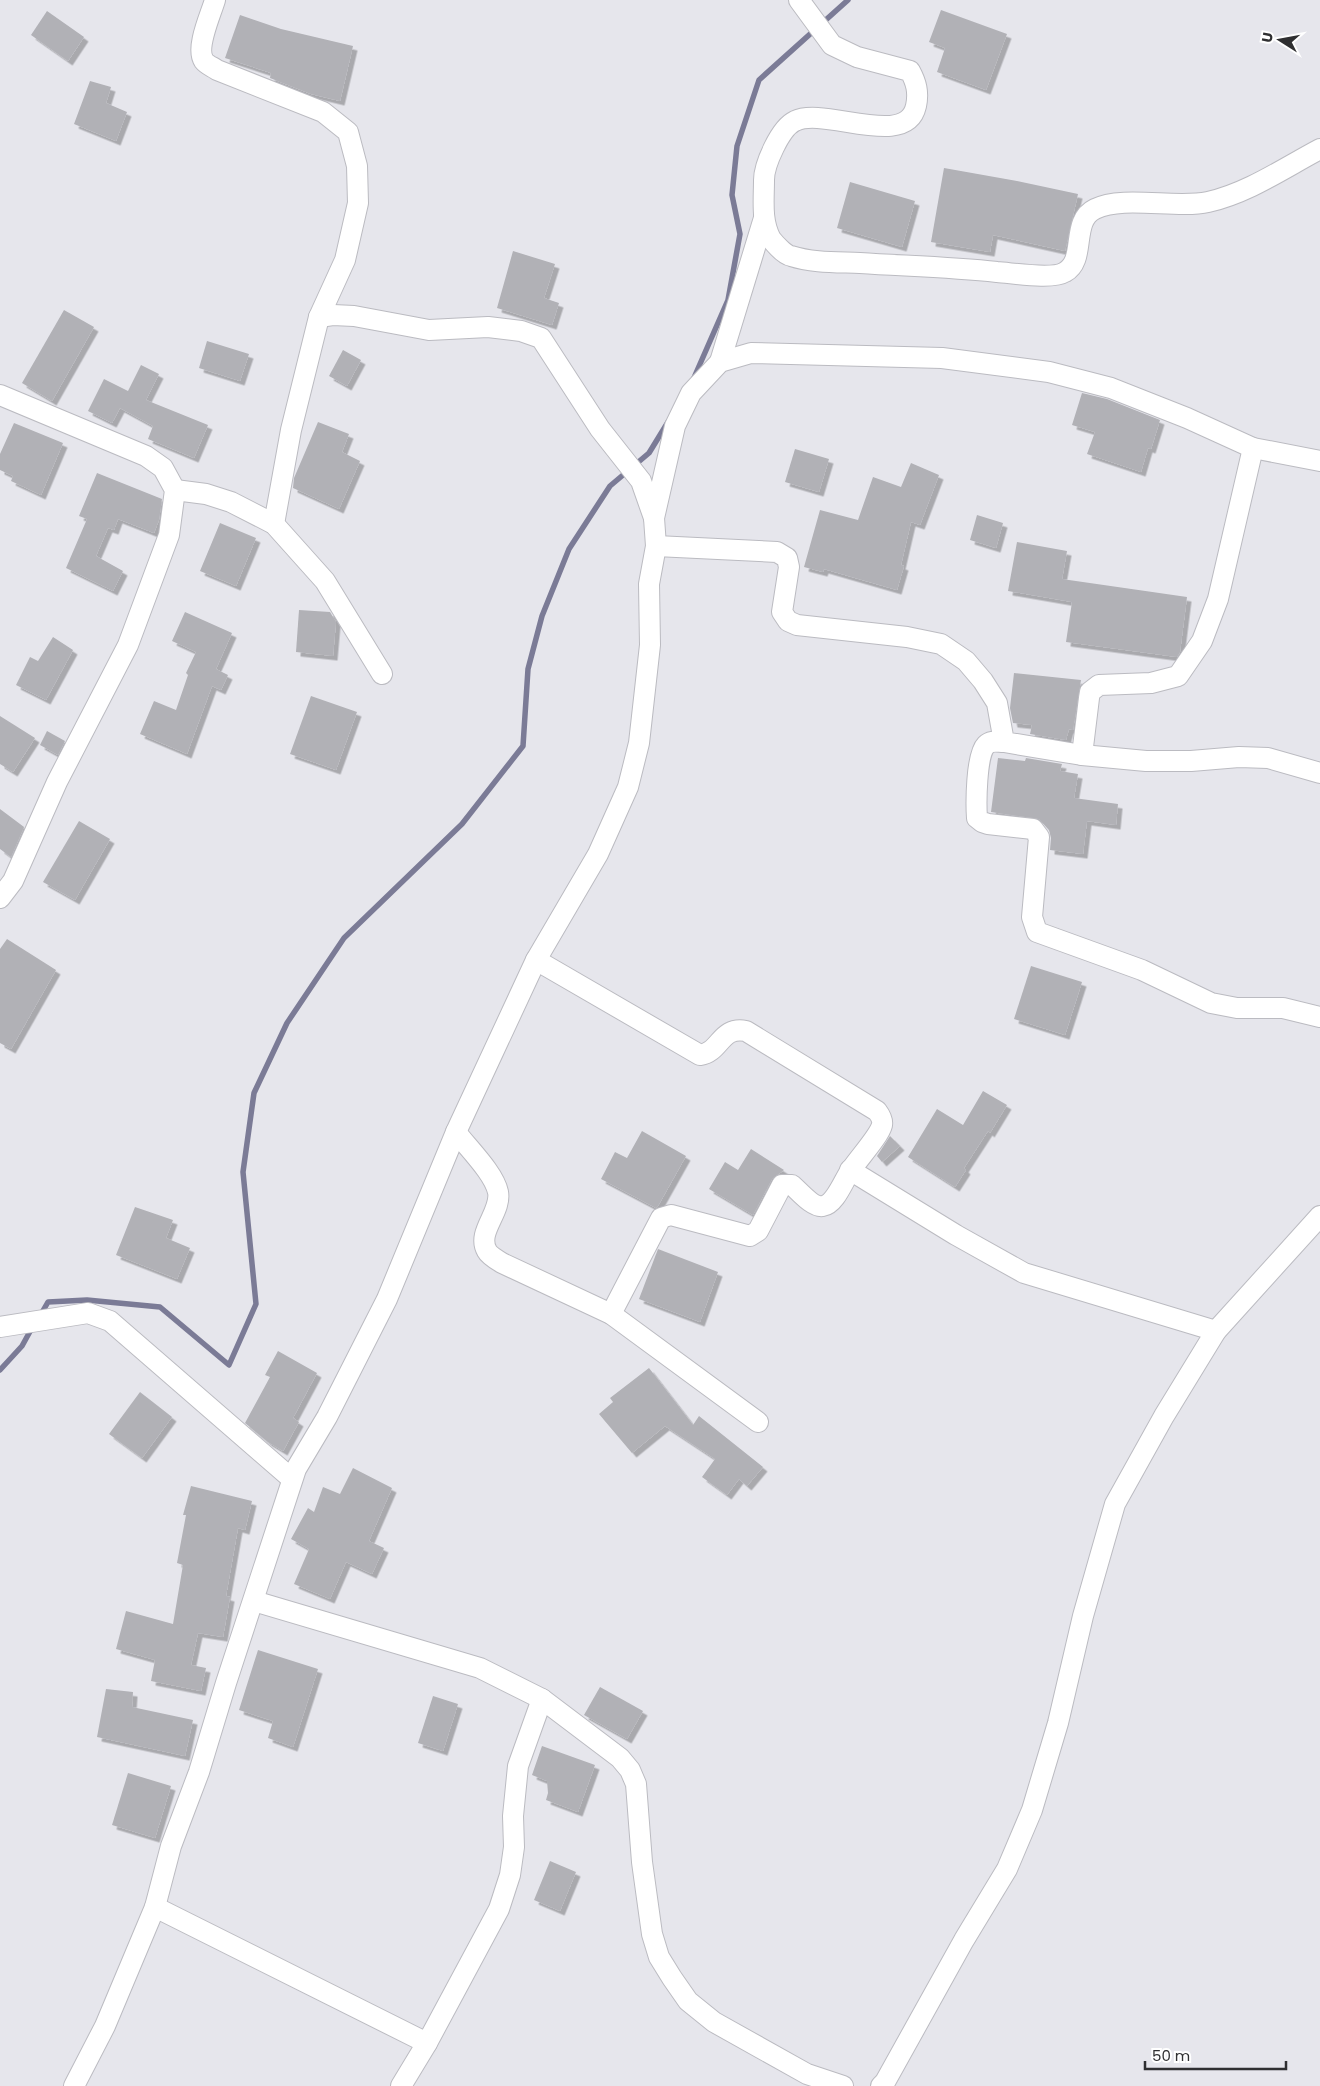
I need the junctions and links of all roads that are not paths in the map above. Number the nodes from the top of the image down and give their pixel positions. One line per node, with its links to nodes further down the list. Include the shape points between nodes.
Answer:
1 (215, 0): 5 (street, via 201,46 205,62 217,70 323,112 348,132 358,166 358,203 344,260)
2 (799, 0): 4 (street, via 832,45 857,57 910,71 918,98 910,118 895,126 856,124 820,117 794,121 780,136 764,173)
3 (1320, 149): 4 (street, via 1238,192 1206,202 1109,203 1092,210 1082,221 1074,262 1065,272 1044,276 966,268 816,261 789,256 771,239)
4 (764, 218): 6 (street)
5 (319, 317): 11 (street, via 354,316 429,330 488,327 541,338 600,429 641,482); 12 (street, via 291,430)
6 (720, 362): 8 (street, via 751,354 942,358 1049,372 1112,388); 11 (street, via 691,393 675,426)
7 (0, 395): 10 (street, via 146,456 163,468)
8 (1253, 448): 9 (street); 16 (street, via 1218,599 1202,641 1178,676 1151,683 1099,685 1094,688 1088,698)
9 (1320, 461)
10 (175, 490): 12 (street, via 206,494 231,502); 18 (street, via 168,535 128,645 57,782 12,881)
11 (654, 518): 13 (street)
12 (274, 524): 14 (street, via 325,581)
13 (656, 546): 15 (street, via 777,552 787,558 790,567 782,612 788,621 797,625 941,644 966,661 983,681 997,703); 19 (street, via 650,584 650,645 639,743 628,787 598,854)
14 (382, 674)
15 (1004, 742): 16 (street); 20 (street, via 992,741 980,755 977,818 988,824 1033,829 1039,837 1032,917 1037,932 1142,970 1211,1004 1237,1008 1283,1008)
16 (1082, 755): 17 (street, via 1146,761 1268,758)
17 (1320, 773)
18 (0, 898)
19 (536, 960): 21 (street); 22 (street, via 700,1055 709,1052 727,1033 746,1032 877,1111 882,1125)
20 (1320, 1017)
21 (456, 1132): 24 (street, via 495,1183 499,1195 483,1238 487,1251 502,1263); 28 (street, via 387,1299)
22 (850, 1170): 24 (street, via 825,1206 816,1205 792,1185 782,1185 758,1231 750,1236 671,1215 661,1218); 26 (street, via 1024,1273)
23 (1320, 1216): 26 (street)
24 (611, 1314): 27 (street)
25 (0, 1327): 28 (street, via 88,1313 110,1321)
26 (1216, 1332): 36 (street, via 1115,1504 1083,1616 1058,1723 1032,1810 1008,1869)
27 (758, 1422)
28 (292, 1479): 29 (street)
29 (254, 1601): 30 (street, via 480,1668); 31 (street, via 200,1772 171,1846)
30 (542, 1699): 32 (street, via 518,1766 510,1875 498,1909); 35 (street, via 620,1758 630,1770 636,1784 652,1934 659,1957 688,2001 714,2022 807,2074)
31 (155, 1907): 32 (street); 33 (street, via 105,2026)
32 (427, 2043): 34 (street)
33 (74, 2086)
34 (402, 2086)
35 (843, 2086)
36 (881, 2086)

